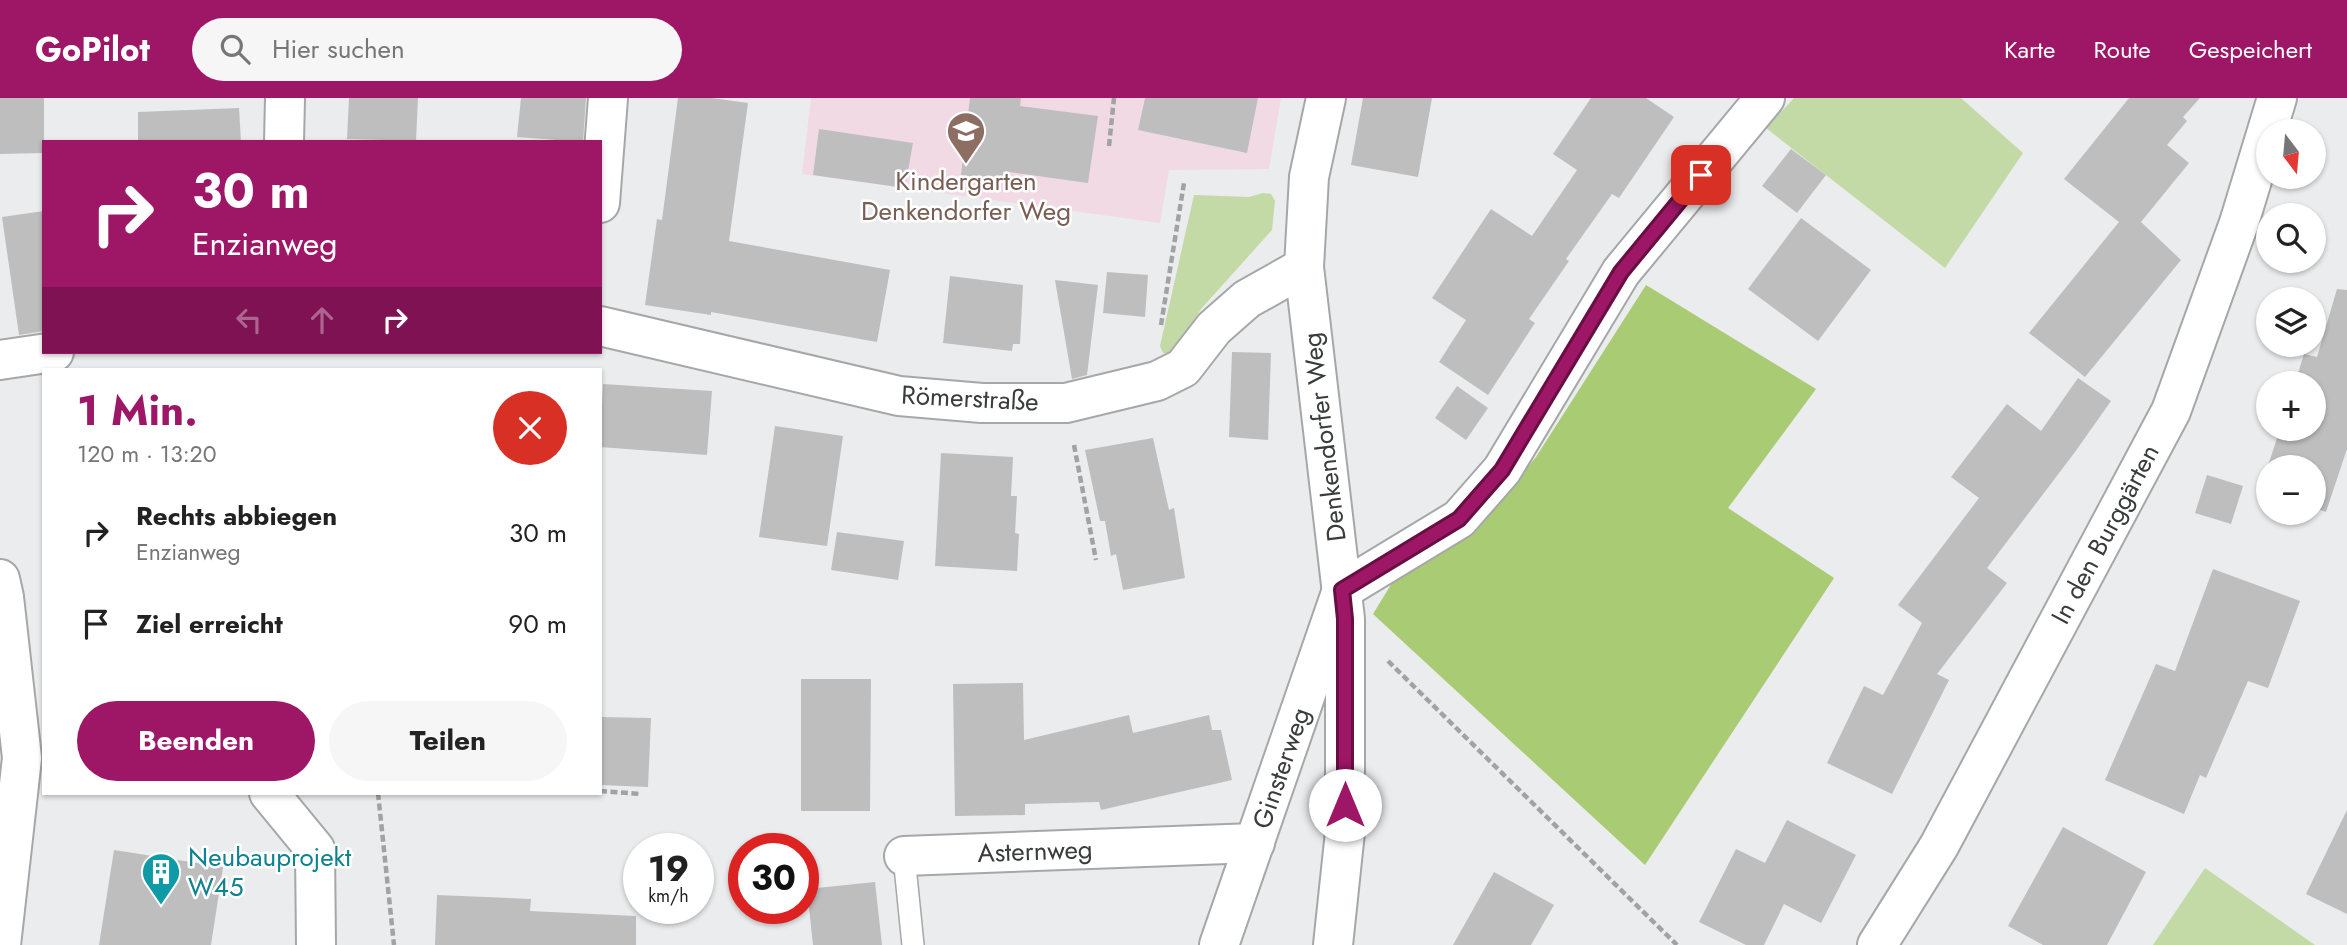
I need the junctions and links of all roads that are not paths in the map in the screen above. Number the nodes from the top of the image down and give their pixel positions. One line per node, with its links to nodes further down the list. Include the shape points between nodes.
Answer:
1 (285, 98): 6 (street)
2 (608, 98): 7 (street)
3 (1326, 98): 8 (street, Denkendorfer Weg, via 1309,177)
4 (1765, 98): 13 (street, via 1621,272 1502,470 1459,519)
5 (2277, 98): 23 (street, In den Burggärten, via 2239,223 2171,411 1939,846)
6 (284, 140)
7 (602, 177)
8 (1304, 267): 9 (street, Römerstraße, via 1247,299 1214,328 1182,368 1157,381 1066,403 982,403 899,396); 13 (street, Denkendorfer Weg)
9 (602, 326)
10 (42, 354): 11 (street)
11 (0, 360)
12 (0, 579): 14 (street)
13 (1343, 605): 16 (street, Ginsterweg); 22 (street, Denkendorfer Weg, via 1345,832)
14 (33, 759): 18 (street)
15 (271, 795): 19 (street, via 315,849)
16 (1255, 843): 17 (street, Asternweg); 21 (street, Ginsterweg)
17 (904, 856): 20 (lane, Asternweg)
18 (1, 945)
19 (316, 945)
20 (913, 945)
21 (1219, 945)
22 (1333, 945)
23 (1877, 945)

